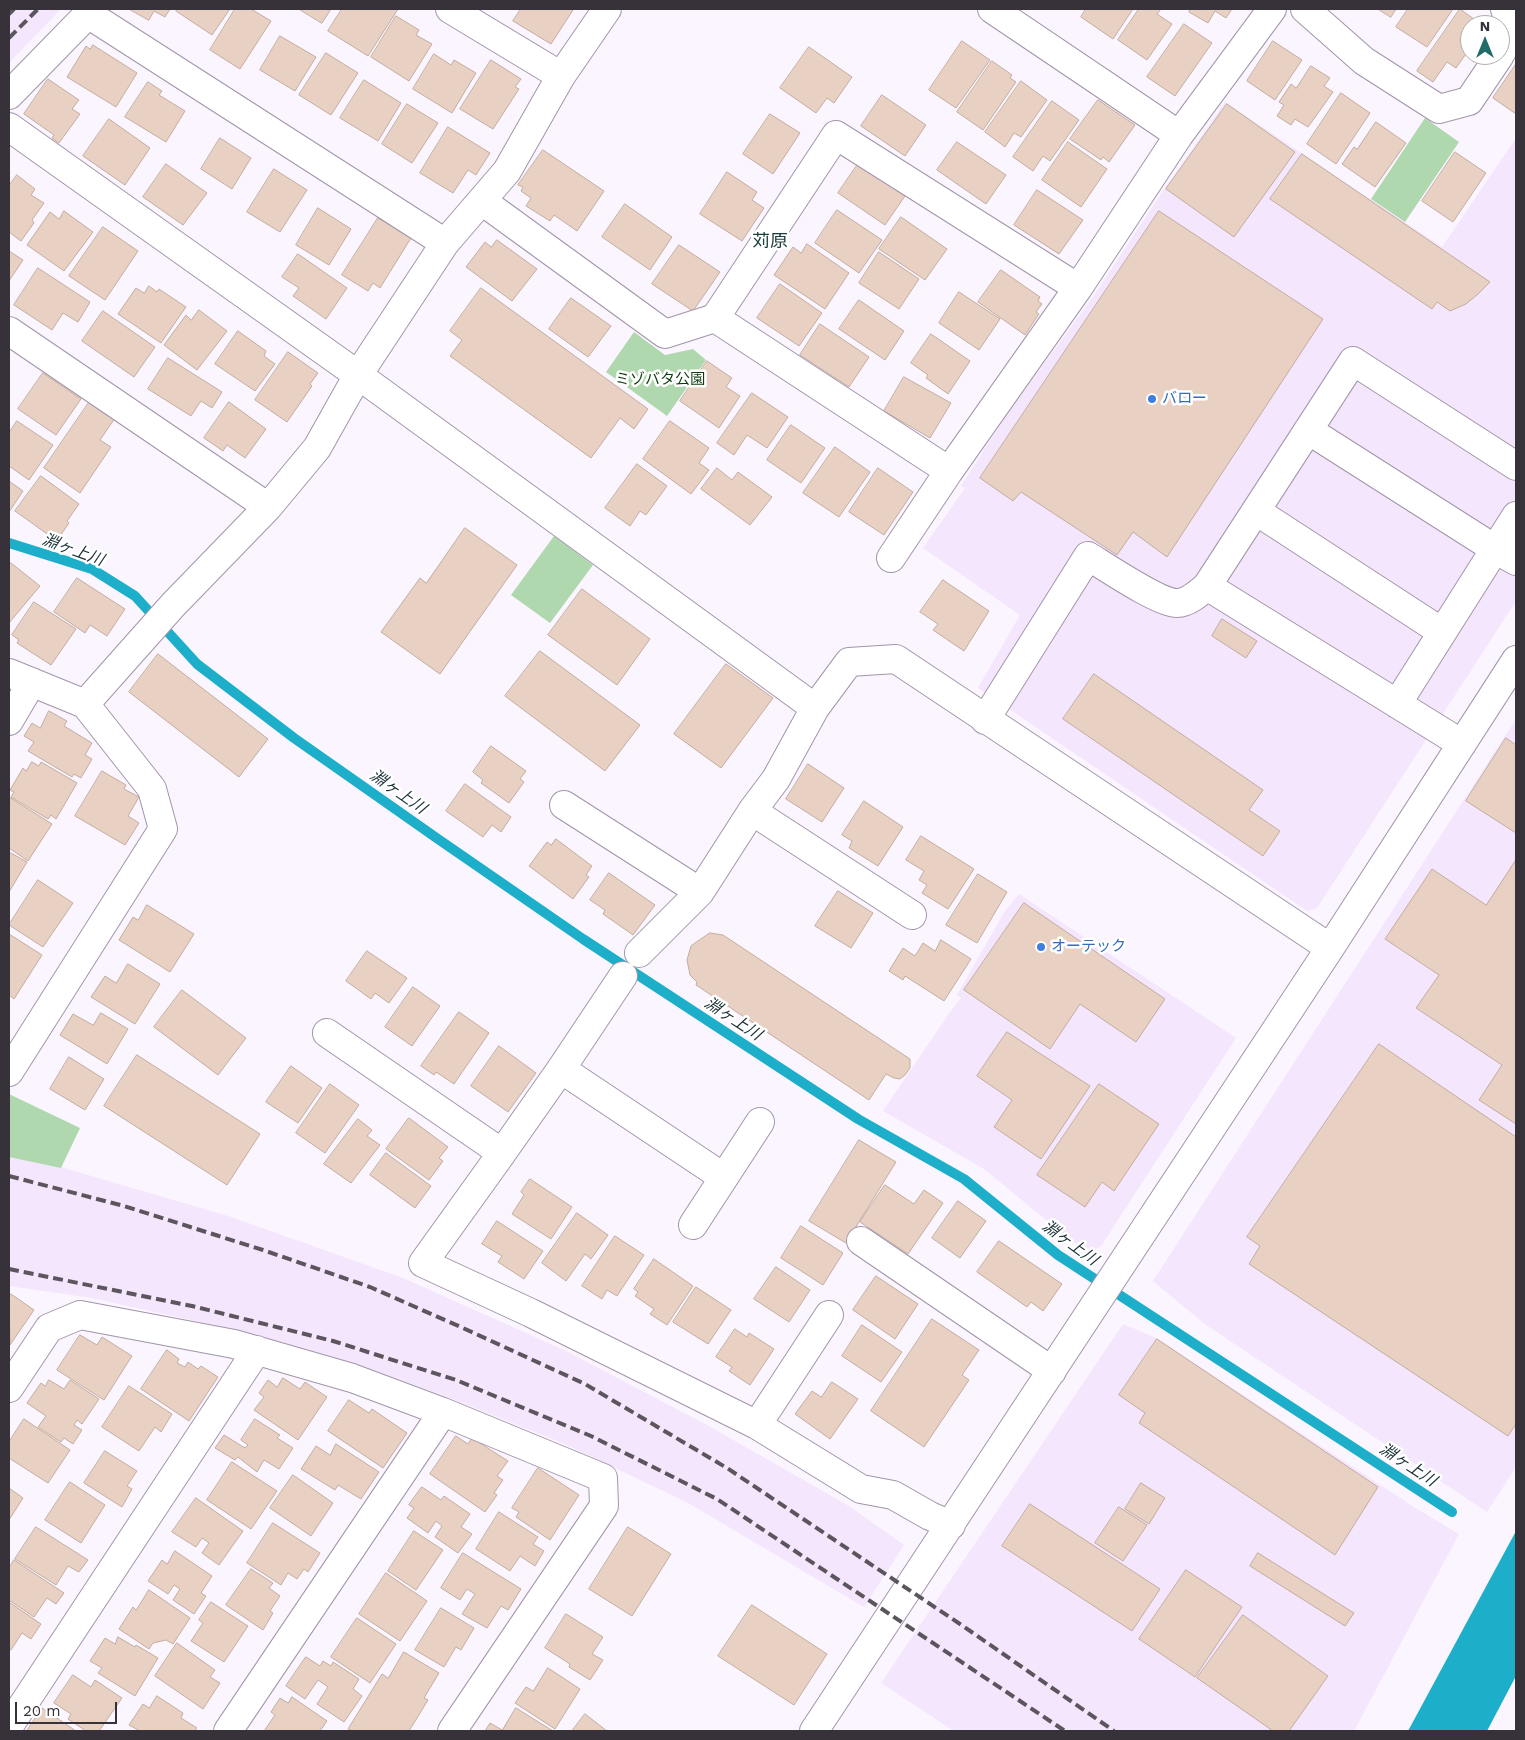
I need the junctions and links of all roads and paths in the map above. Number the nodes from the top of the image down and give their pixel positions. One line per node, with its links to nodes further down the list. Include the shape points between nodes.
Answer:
1 (450, 9): 10 (street)
2 (607, 9): 10 (street)
3 (992, 9): 13 (street)
4 (1272, 9): 13 (street)
5 (1305, 9): 9 (street, via 1364,61 1440,109 1469,101)
6 (91, 12): 11 (street); 15 (street)
7 (1510, 26): 8 (street, via 1513,35)
8 (1510, 40)
9 (1493, 65)
10 (561, 76): 14 (street, via 507,171)
11 (9, 95)
12 (9, 127): 19 (street)
13 (1179, 135): 16 (street)
14 (482, 201): 15 (street); 17 (street, via 665,334)
15 (445, 243): 19 (street)
16 (1078, 288): 17 (street, via 836,135); 22 (street)
17 (715, 318): 22 (street)
18 (12, 341): 23 (street)
19 (358, 375): 23 (street, via 317,448); 34 (street)
20 (1308, 430): 21 (street, via 1353,361); 24 (street); 26 (street)
21 (1516, 466)
22 (949, 471): 27 (street)
23 (268, 507): 32 (street, via 173,605)
24 (1256, 511): 28 (street); 29 (street)
25 (1516, 516): 26 (street)
26 (1506, 555): 29 (street)
27 (891, 558)
28 (1207, 586): 33 (street); 35 (street, via 1194,597 1177,603 1159,598 1088,556)
29 (1442, 632): 33 (street)
30 (1516, 660): 37 (street)
31 (20, 678): 32 (street); 36 (street)
32 (85, 704): 47 (street, via 152,789 162,829)
33 (1397, 704): 37 (street)
34 (815, 708): 35 (street, via 849,662 896,658); 39 (street, via 776,779)
35 (985, 720): 42 (street)
36 (9, 721)
37 (1462, 744): 42 (street)
38 (564, 805): 40 (street)
39 (752, 811): 40 (street); 41 (street)
40 (700, 892): 43 (street)
41 (912, 915)
42 (1330, 948): 55 (street)
43 (639, 953)
44 (623, 976): 46 (street)
45 (327, 1033): 49 (street)
46 (561, 1069): 49 (street); 50 (street)
47 (9, 1072)
48 (760, 1122): 50 (street)
49 (502, 1153): 58 (street, via 423,1263)
50 (723, 1177): 51 (street)
51 (693, 1225)
52 (861, 1241): 55 (street)
53 (829, 1315): 58 (street)
54 (257, 1350): 56 (street, via 80,1315 49,1328); 57 (street, via 352,1378); 60 (street)
55 (1052, 1371): 59 (street)
56 (9, 1388)
57 (443, 1412): 61 (street); 62 (street, via 603,1478 604,1506)
58 (757, 1425): 59 (street, via 861,1489 893,1495)
59 (951, 1525): 63 (street)
60 (9, 1726)
61 (228, 1731)
62 (452, 1731)
63 (814, 1731)

